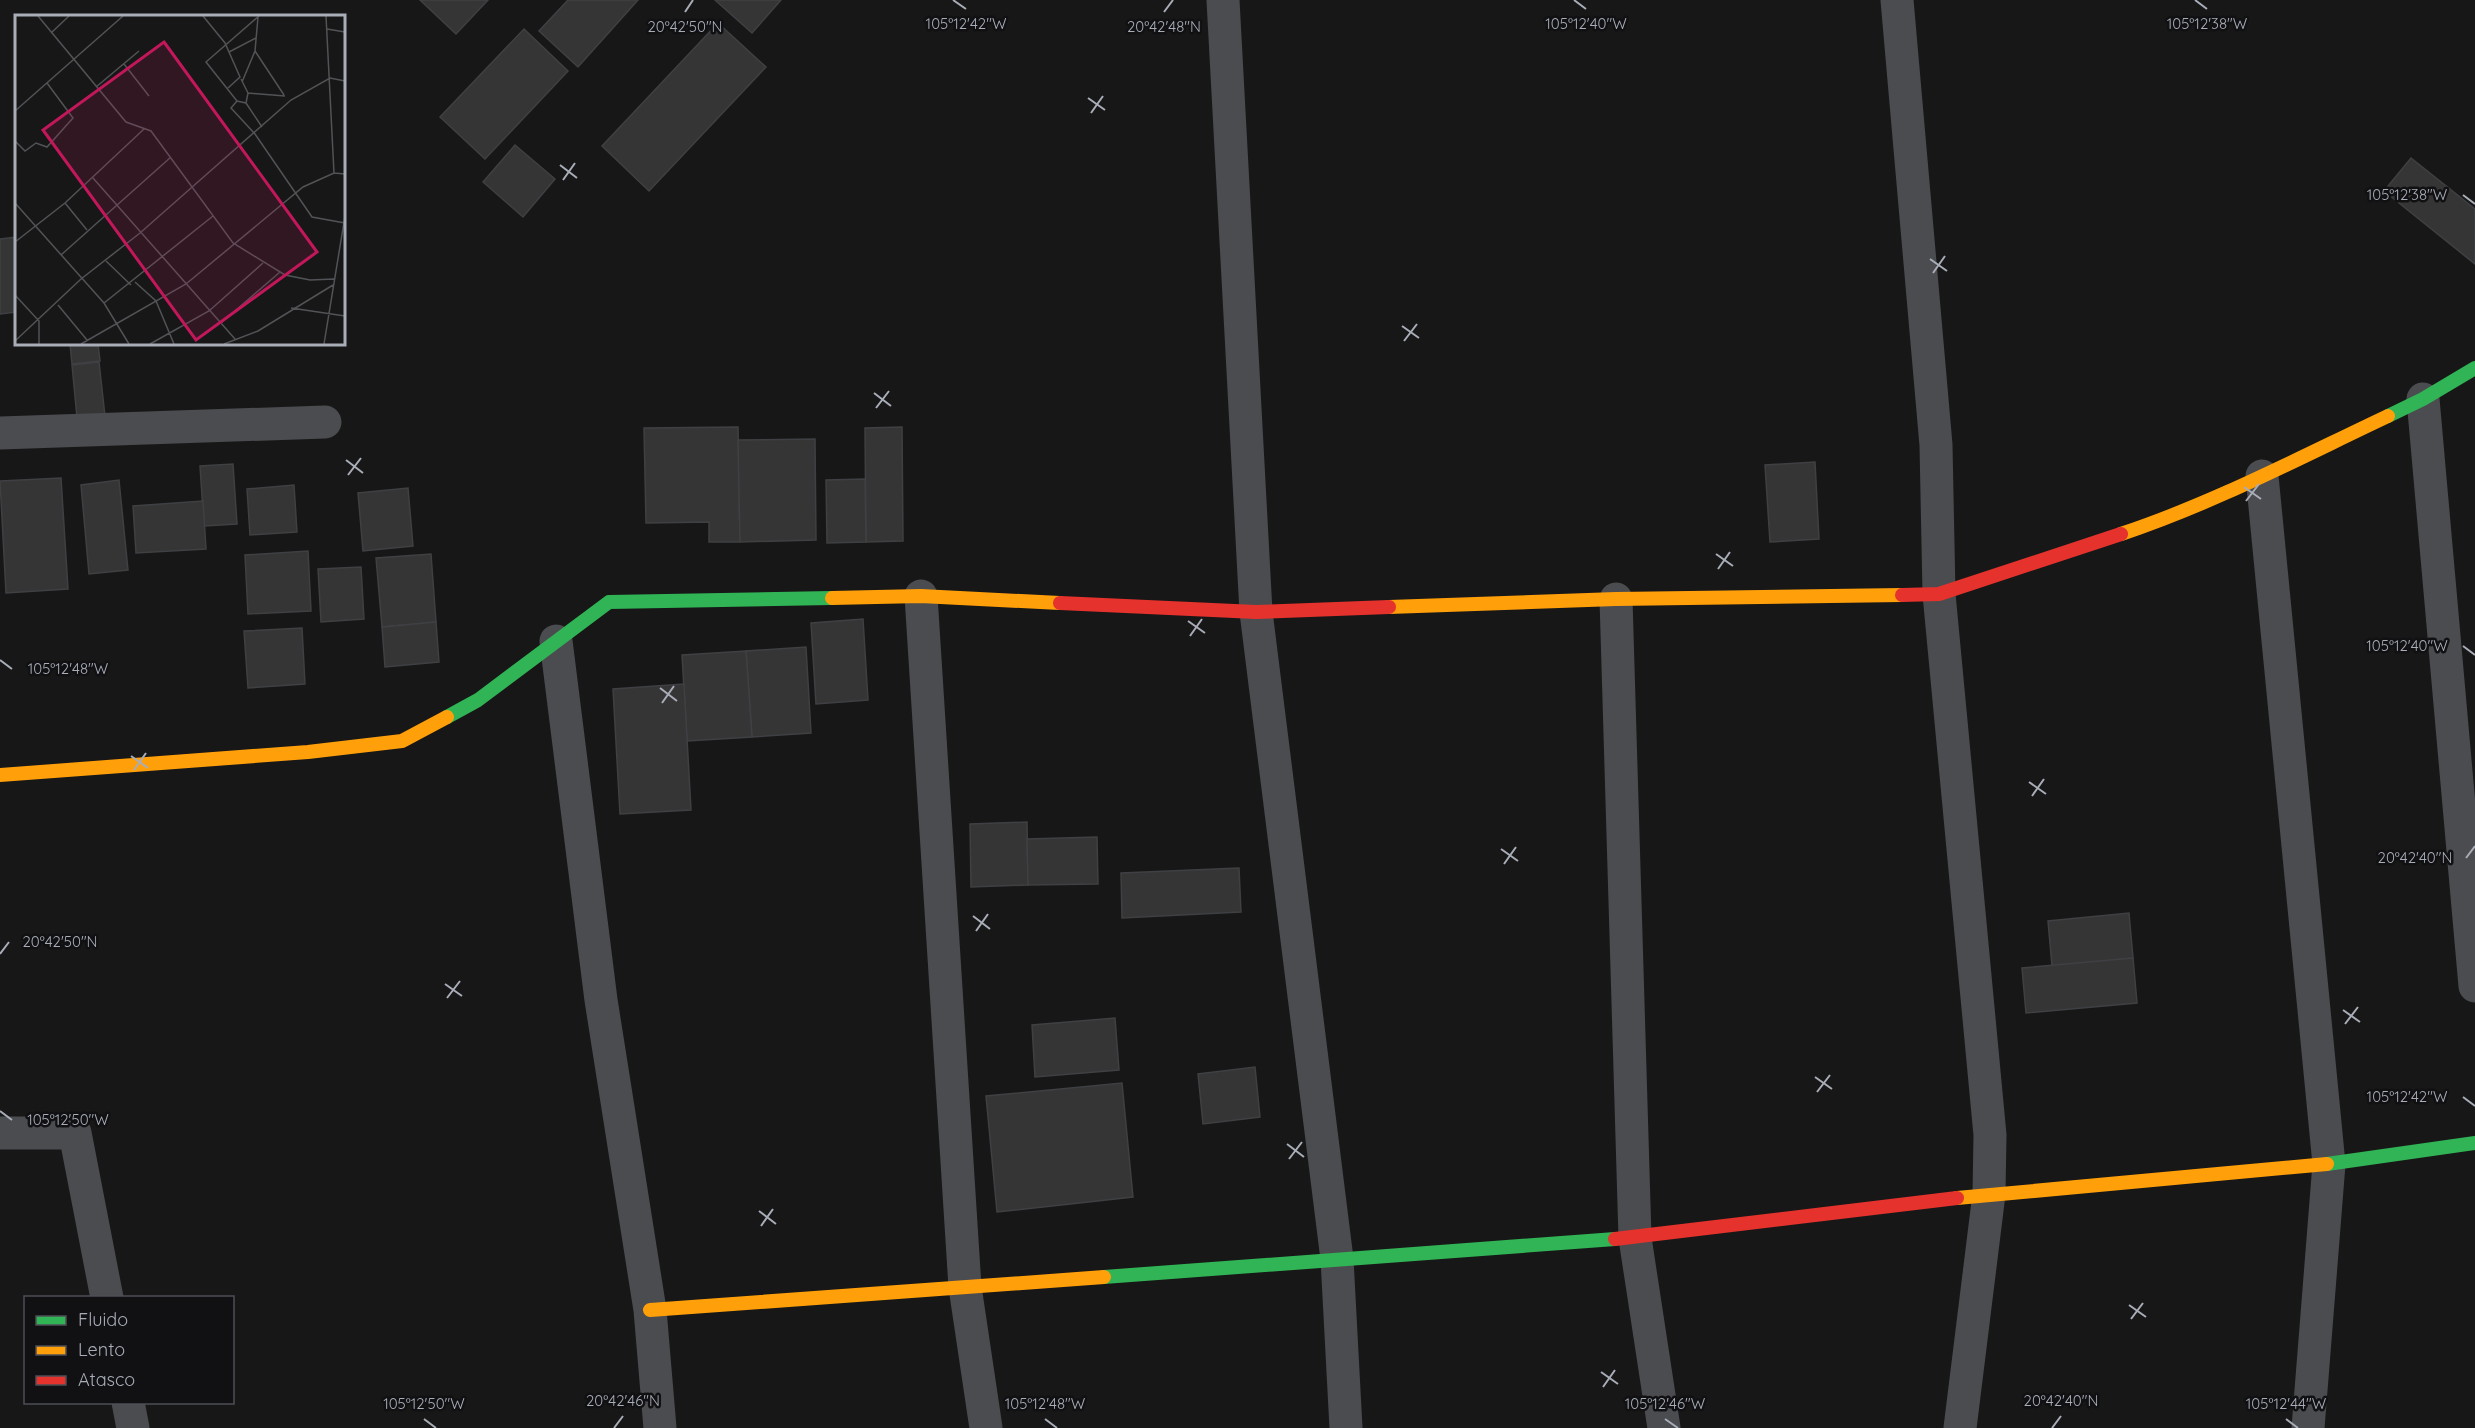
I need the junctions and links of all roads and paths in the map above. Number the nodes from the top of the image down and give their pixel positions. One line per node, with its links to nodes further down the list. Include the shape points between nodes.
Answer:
1 (1223, 0): 11 (street)
2 (1897, 0): 8 (street, via 1936,445)
3 (2475, 368): 4 (street)
4 (2423, 399): 7 (street); 14 (street)
5 (325, 422): 6 (street)
6 (0, 433)
7 (2262, 476): 8 (street, via 2154,524); 17 (street)
8 (1939, 594): 10 (street); 18 (street, via 1990,1136)
9 (921, 596): 11 (street); 12 (street, via 609,602); 21 (street)
10 (1616, 599): 11 (street); 19 (street)
11 (1256, 612): 20 (street)
12 (556, 641): 13 (street, via 478,700 402,741 308,752); 23 (street, via 601,1000)
13 (0, 775)
14 (2475, 986)
15 (0, 1133): 22 (street, via 75,1133)
16 (2475, 1143): 17 (street)
17 (2330, 1164): 18 (street); 31 (street)
18 (1989, 1194): 19 (street); 30 (street)
19 (1635, 1238): 20 (street); 29 (street)
20 (1337, 1259): 21 (street); 28 (street)
21 (965, 1287): 23 (street); 27 (street)
22 (107, 1296)
23 (650, 1310): 26 (street)
24 (128, 1404): 25 (street)
25 (133, 1428)
26 (660, 1428)
27 (986, 1428)
28 (1346, 1428)
29 (1664, 1428)
30 (1960, 1428)
31 (2308, 1428)

